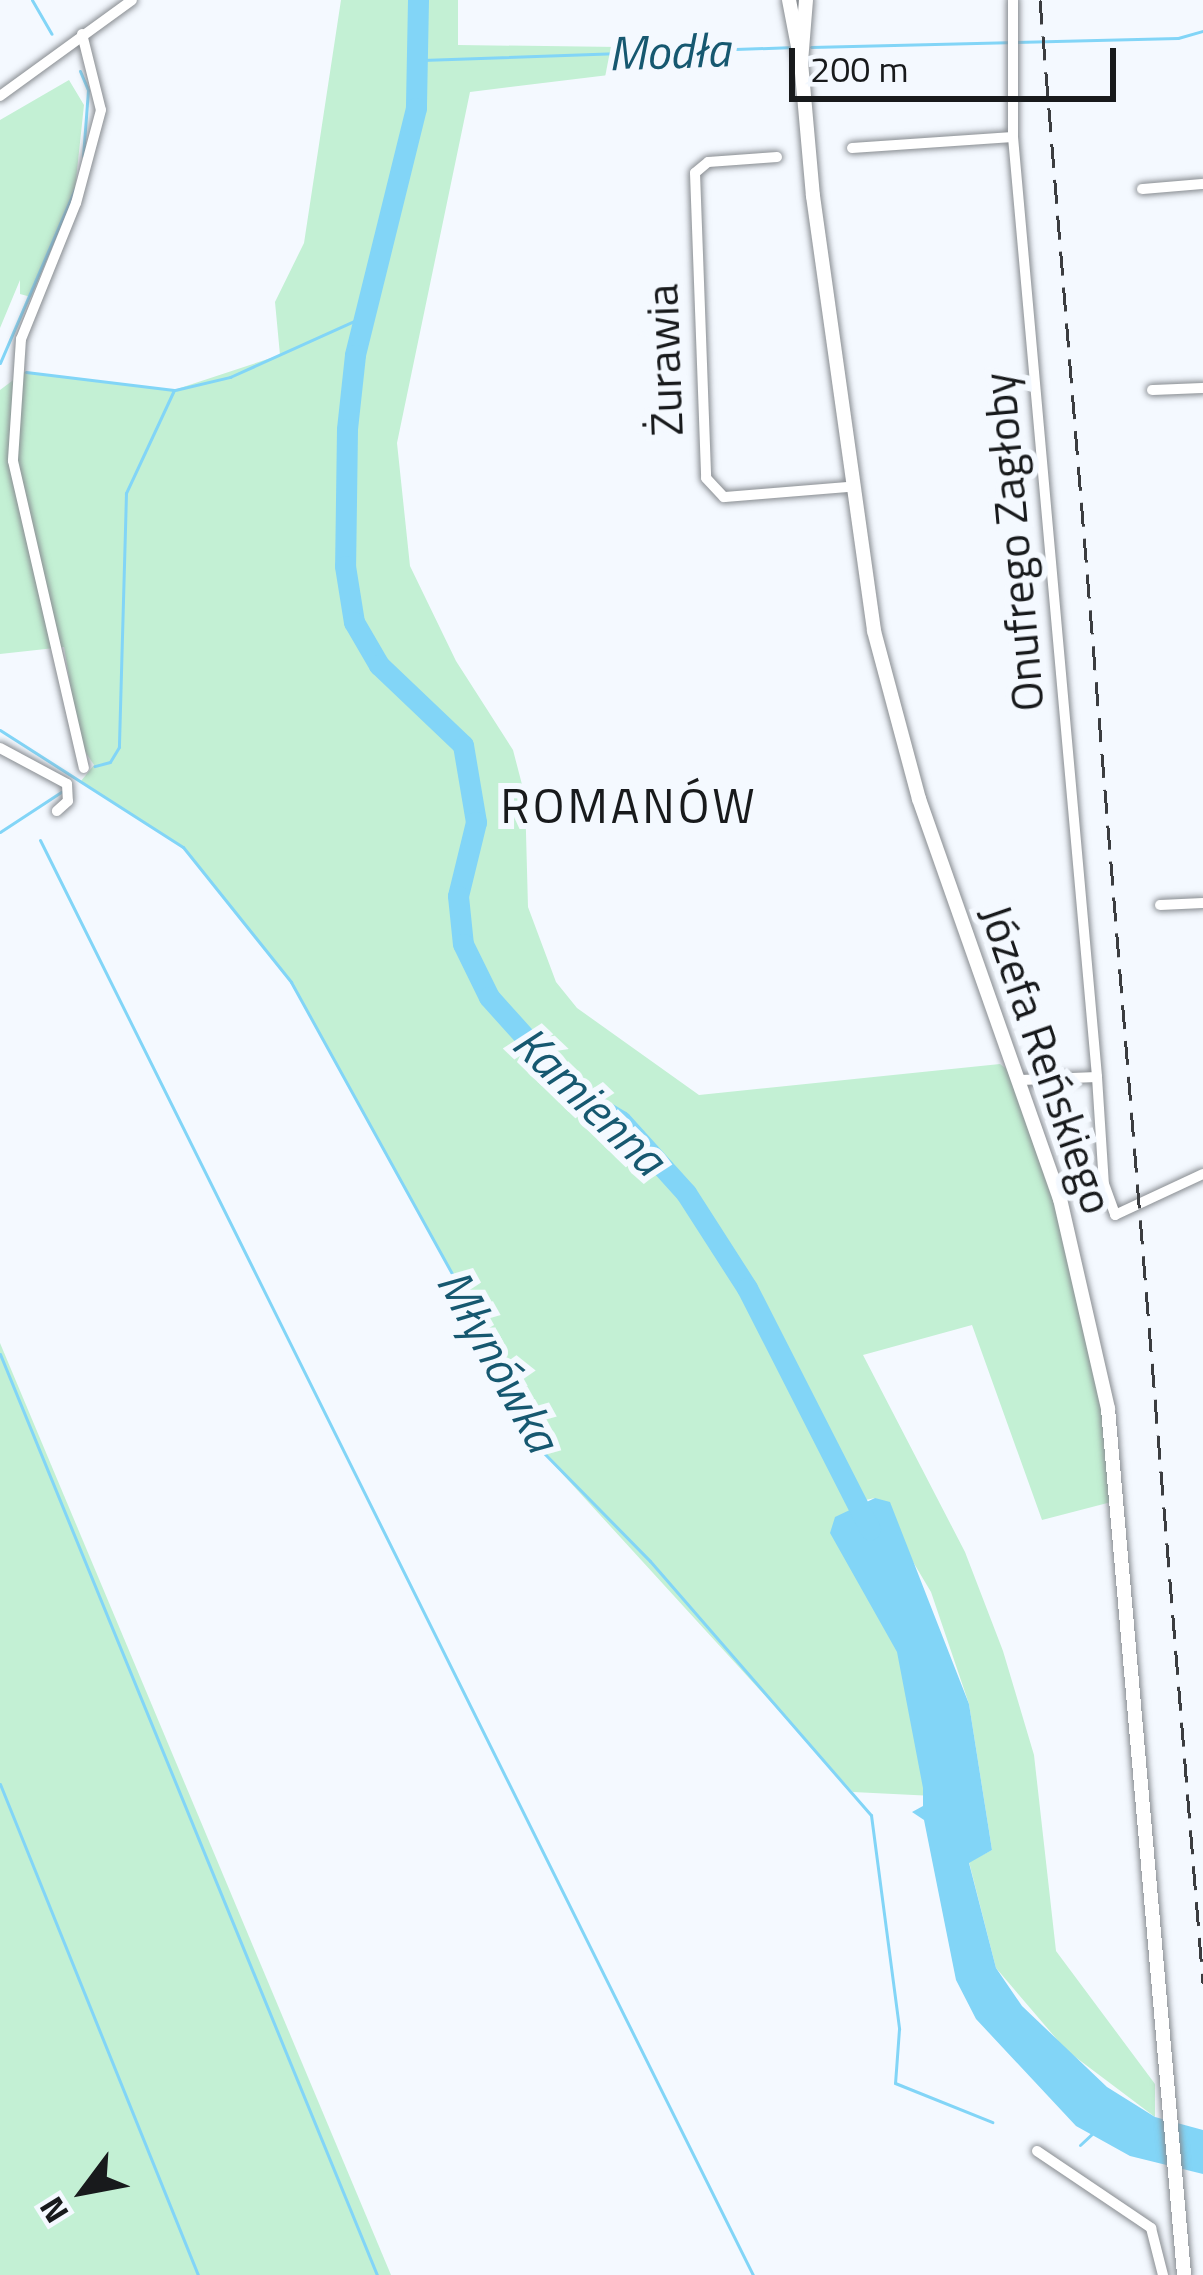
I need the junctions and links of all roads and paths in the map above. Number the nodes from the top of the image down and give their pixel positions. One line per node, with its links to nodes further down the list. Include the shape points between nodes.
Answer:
1 (132, 0): 5 (street)
2 (789, 0): 6 (main road, Józefa Reńskiego)
3 (806, 0): 6 (main road, Józefa Reńskiego)
4 (1012, 0): 8 (street, Onufrego Zagłoby)
5 (82, 34): 7 (street); 17 (street, via 101,110 76,203 21,339 13,461)
6 (801, 62): 15 (main road, Józefa Reńskiego)
7 (0, 96)
8 (1013, 136): 9 (street); 21 (street, Onufrego Zagłoby)
9 (852, 148)
10 (777, 157): 15 (street, Żurawia, via 708,162 695,173 706,478 724,497)
11 (1203, 184): 12 (street)
12 (1142, 189)
13 (1203, 388): 14 (street)
14 (1152, 390)
15 (849, 487): 22 (main road, Józefa Reńskiego, via 901,740)
16 (0, 748): 18 (street, via 68,784 68,801)
17 (84, 768)
18 (57, 811)
19 (1203, 903): 20 (street)
20 (1160, 905)
21 (1097, 1077): 22 (street); 23 (street, Onufrego Zagłoby, via 1115,1215)
22 (1021, 1080): 26 (main road, Józefa Reńskiego, via 1074,1246 1114,1452)
23 (1203, 1174)
24 (1037, 2151): 25 (street, via 1151,2228)
25 (1163, 2275)
26 (1184, 2275)

